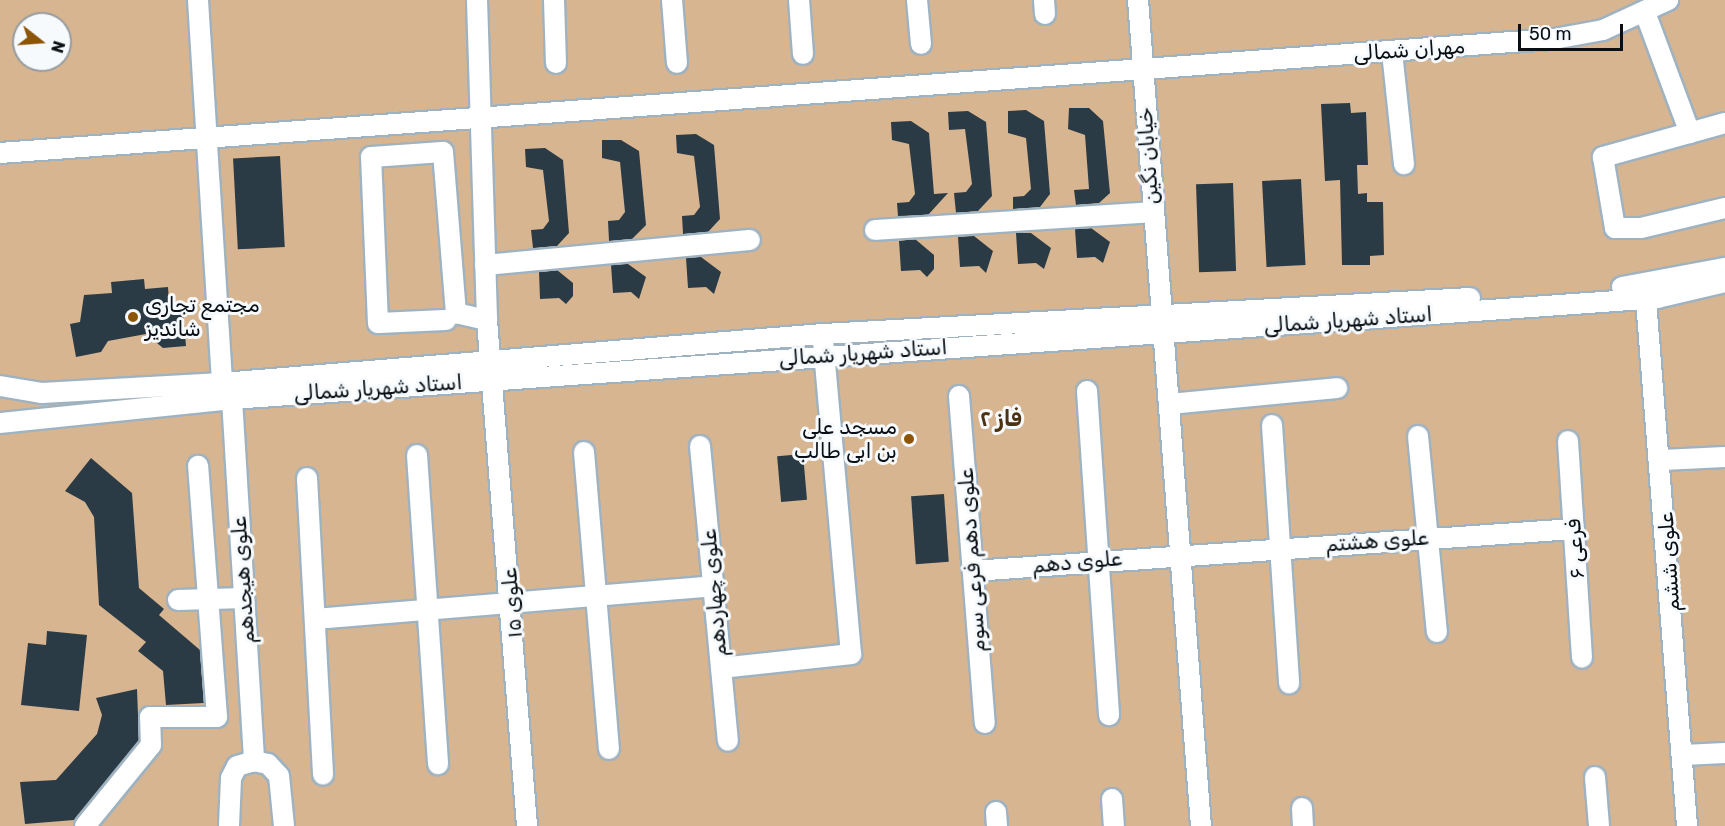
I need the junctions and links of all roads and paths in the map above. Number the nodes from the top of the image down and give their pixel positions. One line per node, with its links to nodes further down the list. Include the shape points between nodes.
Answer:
1 (198, 0): 19 (street, علوی هیجدهم)
2 (477, 0): 16 (street, علوی ۱۵)
3 (554, 0): 13 (street)
4 (672, 0): 14 (street)
5 (799, 0): 12 (street)
6 (917, 0): 10 (street)
7 (1138, 0): 15 (street, خیابان نگین)
8 (1668, 0): 9 (street, مهران شمالی)
9 (1646, 15): 11 (street, مهران شمالی, via 1554,39); 18 (street)
10 (921, 44)
11 (1392, 52): 15 (street, مهران شمالی); 21 (street)
12 (803, 54)
13 (556, 63)
14 (677, 63)
15 (1142, 69): 16 (street, مهران شمالی); 23 (street, خیابان نگین)
16 (478, 118): 19 (street, مهران شمالی); 26 (street, علوی ۱۵)
17 (1725, 123): 18 (street)
18 (1690, 133): 22 (street, via 1604,157 1615,228 1641,228)
19 (204, 136): 20 (street, مهران شمالی); 39 (street, علوی هیجدهم)
20 (0, 153)
21 (1404, 164)
22 (1725, 208)
23 (1152, 212): 24 (street); 30 (street, خیابان نگین)
24 (875, 230)
25 (750, 240): 26 (street)
26 (485, 265): 32 (street, علوی ۱۵)
27 (1725, 268): 29 (street, استاد شهریار شمالی)
28 (1725, 282): 29 (street, استاد شهریار شمالی)
29 (1646, 292): 30 (street, استاد شهریار شمالی); 34 (street, استاد شهریار شمالی); 51 (street, علوی ششم)
30 (1159, 311): 33 (street, استاد شهریار شمالی); 34 (street, خیابان نگین)
31 (446, 320): 32 (street, via 378,323 371,157 443,152 456,314)
32 (488, 320): 36 (street, علوی ۱۵)
33 (823, 333): 35 (street); 36 (street, استاد شهریار شمالی)
34 (1161, 334): 35 (street, استاد شهریار شمالی); 42 (street, خیابان نگین)
35 (824, 355): 36 (street, استاد شهریار شمالی); 70 (street, via 851,654)
36 (492, 372): 39 (street, استاد شهریار شمالی); 65 (street, علوی ۱۵)
37 (0, 386): 39 (street, استاد شهریار شمالی, via 42,393)
38 (1337, 387): 42 (street)
39 (227, 391): 43 (street, استاد شهریار شمالی); 62 (street, علوی هیجدهم)
40 (1087, 391): 58 (street)
41 (959, 396): 59 (street, علوی دهم فرعی سوم)
42 (1169, 404): 57 (street, خیابان نگین)
43 (0, 423)
44 (1272, 425): 56 (street)
45 (1418, 436): 55 (street)
46 (1568, 441): 54 (street, فرعی ۶)
47 (700, 446): 60 (street, علوی چهاردهم)
48 (584, 452): 61 (street)
49 (417, 455): 66 (street)
50 (1725, 457): 51 (street)
51 (1662, 460): 77 (street, علوی ششم)
52 (198, 466): 63 (street)
53 (307, 478): 67 (street)
54 (1574, 529): 55 (street, علوی هشتم); 69 (street, فرعی ۶)
55 (1426, 538): 56 (street, علوی هشتم); 68 (street)
56 (1280, 548): 57 (street, علوی هشتم); 71 (street)
57 (1181, 554): 58 (street, علوی دهم); 88 (street, خیابان نگین)
58 (1097, 560): 59 (street, علوی دهم); 72 (street)
59 (973, 571): 73 (street, علوی دهم فرعی سوم)
60 (713, 586): 61 (street); 70 (street, علوی چهاردهم)
61 (596, 596): 65 (street); 75 (street)
62 (244, 598): 63 (street); 78 (street, علوی هیجدهم)
63 (208, 599): 64 (street); 83 (street, via 217,717 150,717 151,745)
64 (178, 600)
65 (512, 602): 66 (street); 86 (street, علوی ۱۵)
66 (426, 610): 67 (street); 79 (street)
67 (315, 620): 80 (street)
68 (1437, 632)
69 (1582, 658)
70 (721, 668): 74 (street, علوی چهاردهم)
71 (1289, 683)
72 (1109, 715)
73 (985, 723)
74 (728, 741)
75 (609, 749)
76 (1725, 753): 77 (street)
77 (1683, 755): 90 (street, علوی ششم)
78 (254, 761): 84 (street, via 237,766 231,778); 85 (street, via 268,764 279,776)
79 (438, 764)
80 (323, 775)
81 (1595, 777): 89 (street)
82 (1112, 799): 87 (street)
83 (85, 826)
84 (229, 826)
85 (284, 826)
86 (527, 826)
87 (1114, 826)
88 (1201, 826)
89 (1599, 826)
90 (1687, 826)

